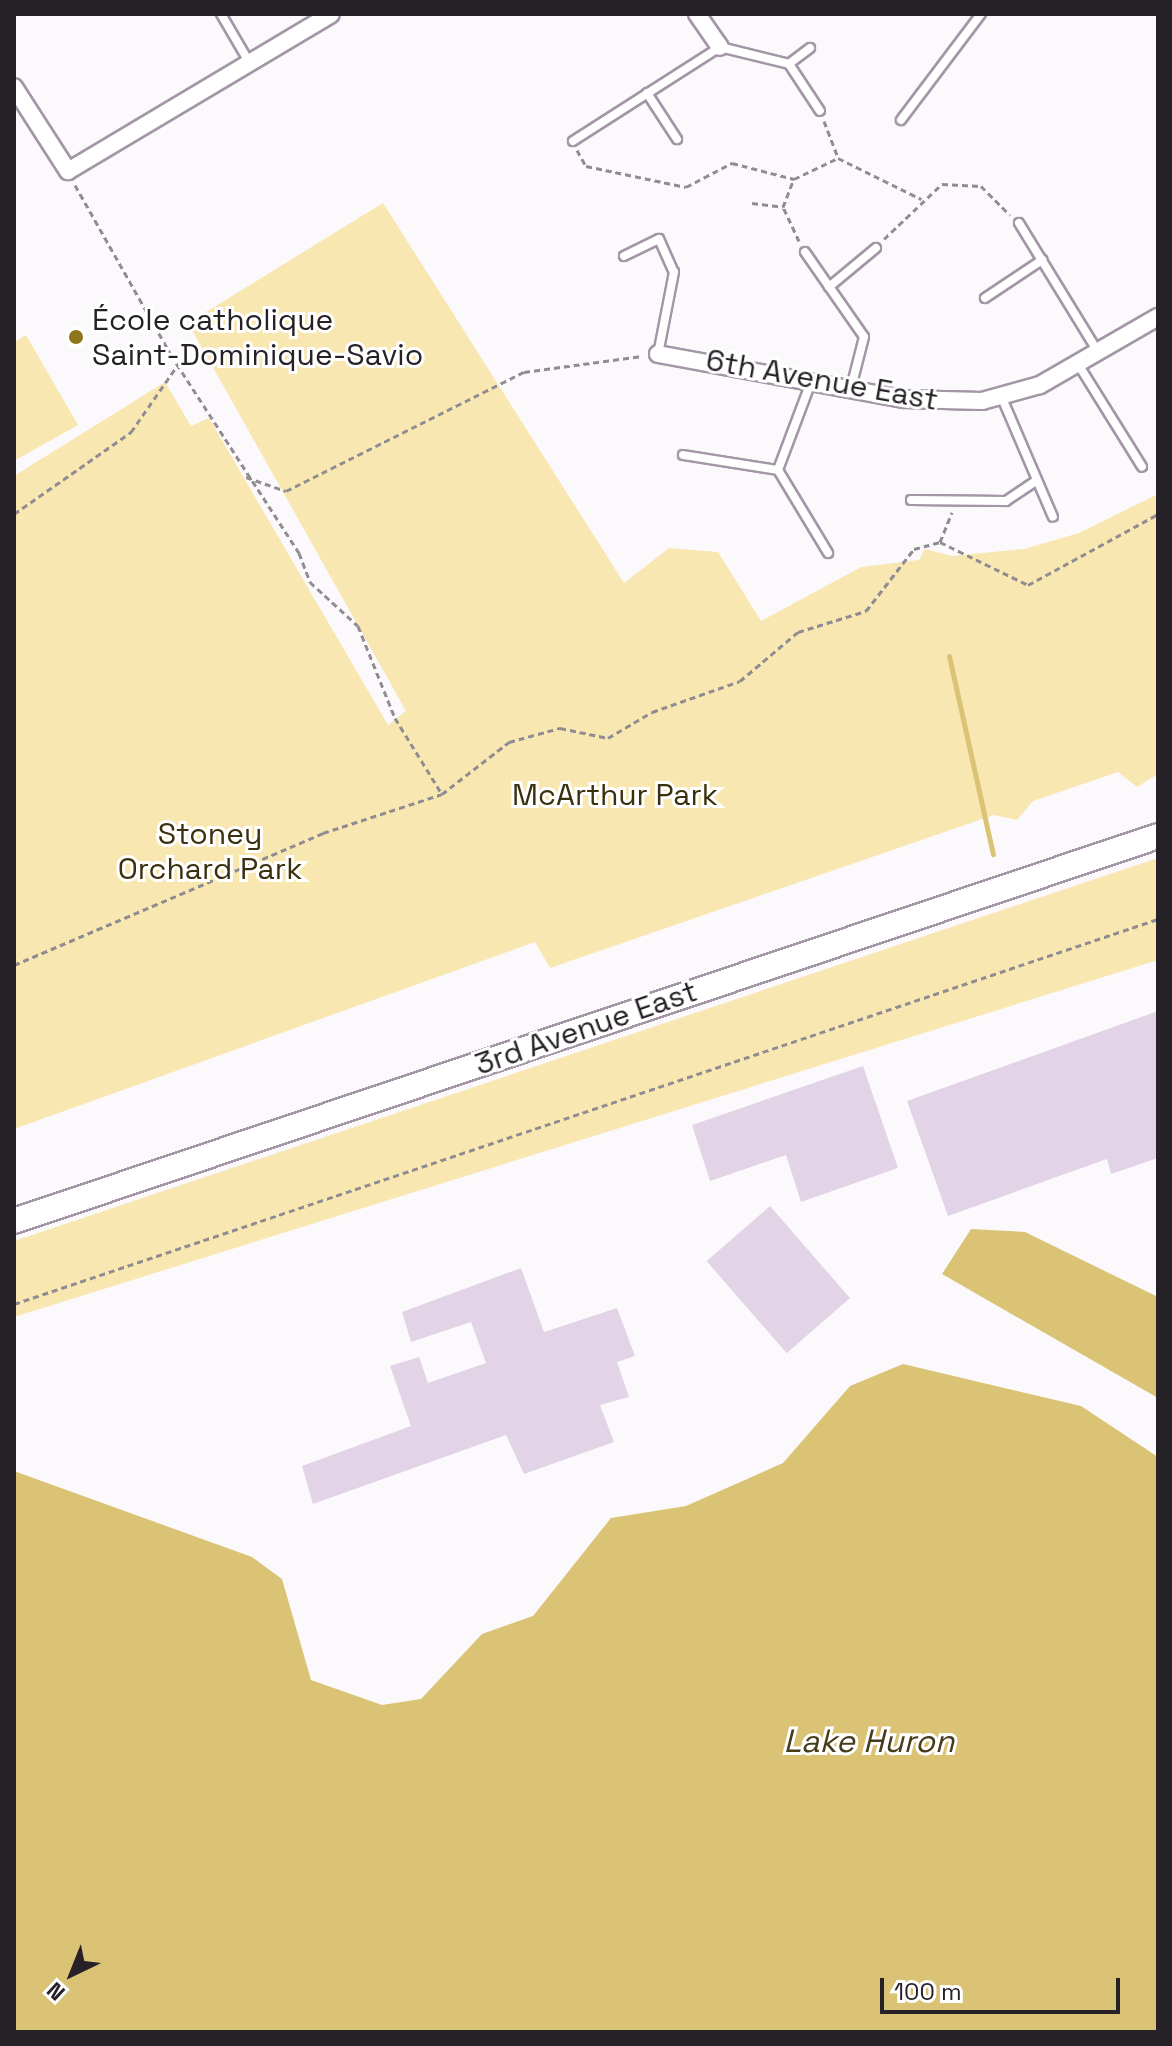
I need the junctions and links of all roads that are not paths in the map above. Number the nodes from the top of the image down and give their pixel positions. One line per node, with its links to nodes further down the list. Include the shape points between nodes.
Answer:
1 (221, 14): 7 (lane)
2 (331, 14): 7 (street)
3 (697, 14): 5 (street)
4 (981, 14): 12 (lane)
5 (720, 47): 8 (lane); 10 (lane)
6 (810, 48): 8 (lane)
7 (250, 62): 9 (street, via 68,171)
8 (789, 64): 11 (lane)
9 (14, 87)
10 (647, 93): 13 (lane); 14 (lane)
11 (820, 111)
12 (901, 120)
13 (677, 139)
14 (573, 141)
15 (1019, 223): 19 (lane)
16 (876, 248): 20 (lane)
17 (805, 252): 20 (lane)
18 (624, 256): 24 (lane, via 659,239 674,272)
19 (1042, 260): 21 (lane); 23 (lane)
20 (829, 287): 27 (lane, via 864,337)
21 (985, 298)
22 (1158, 317): 23 (street, 6th Avenue East)
23 (1098, 352): 25 (street, 6th Avenue East)
24 (658, 354): 26 (street, 6th Avenue East)
25 (1078, 364): 28 (street, 6th Avenue East); 30 (lane)
26 (812, 379): 27 (street, 6th Avenue East); 31 (lane)
27 (851, 388): 28 (street, 6th Avenue East, via 904,399)
28 (1002, 398): 32 (lane)
29 (683, 455): 31 (lane)
30 (1142, 467)
31 (778, 470): 35 (lane)
32 (1037, 480): 33 (lane, via 1006,501); 34 (lane)
33 (911, 500)
34 (1053, 517)
35 (828, 553)
36 (1158, 836): 37 (main road, 3rd Avenue East)
37 (14, 1221)

